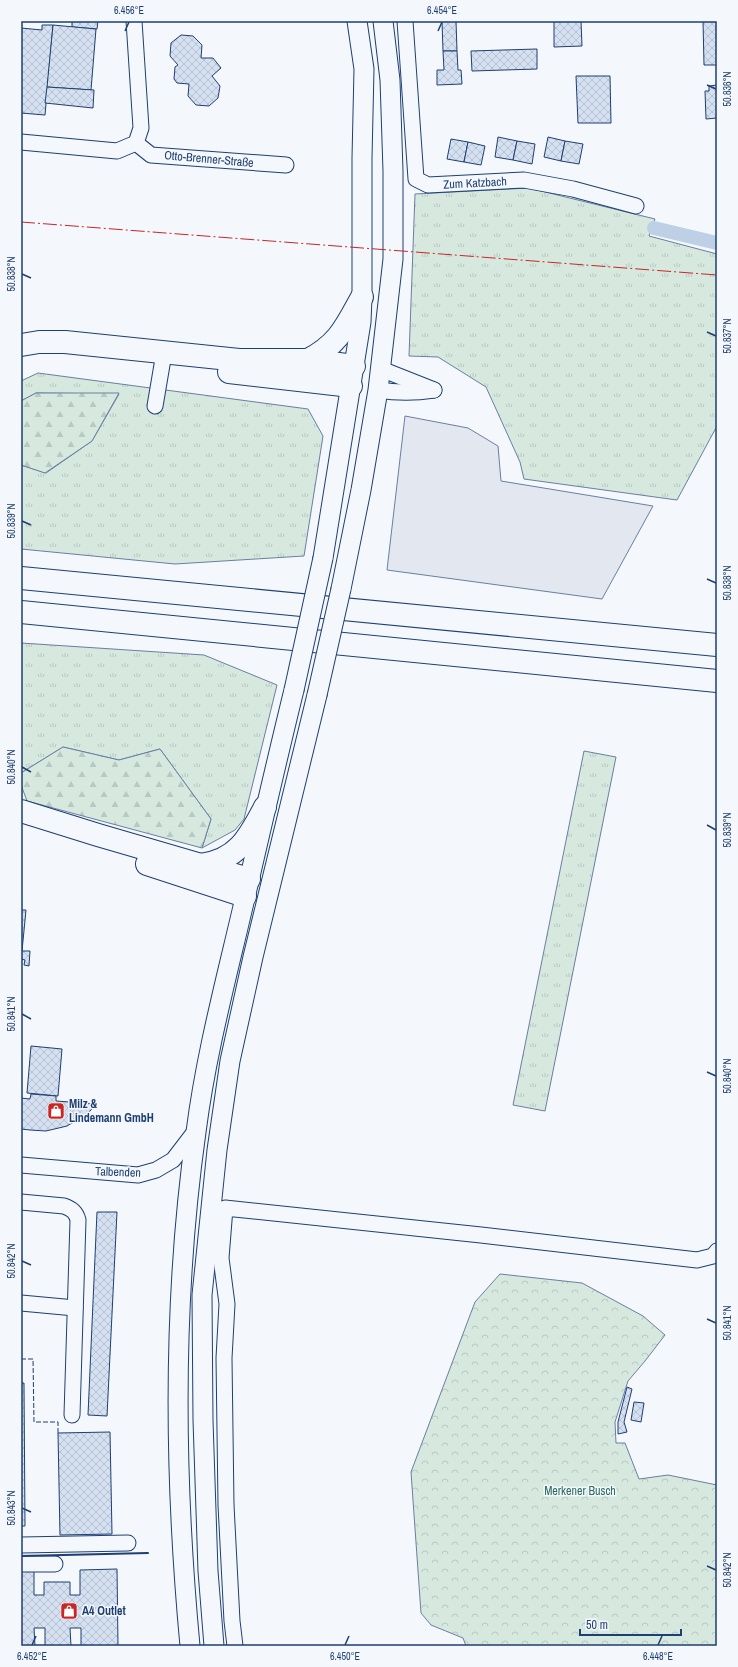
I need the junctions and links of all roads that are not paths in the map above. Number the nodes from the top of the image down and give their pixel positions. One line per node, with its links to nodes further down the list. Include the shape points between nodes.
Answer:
1 (134, 21): 6 (street, via 141,128)
2 (357, 21): 9 (main road, via 364,69)
3 (383, 21): 14 (main road, via 390,80 393,259)
4 (406, 21): 8 (street, Zum Katzbach, via 416,178 428,185 524,180 573,189)
5 (21, 142): 6 (street, via 117,151)
6 (136, 143): 7 (street, Otto-Brenner-Straße, via 151,155)
7 (286, 165)
8 (636, 206)
9 (362, 297): 13 (highway, via 339,337 323,352); 15 (main road)
10 (21, 345): 12 (highway, via 65,342)
11 (21, 358): 12 (highway, via 63,354)
12 (163, 359): 13 (highway); 15 (highway); 17 (street)
13 (308, 360): 15 (highway)
14 (381, 369): 15 (main road); 16 (main road); 16 (street, via 434,390 397,393)
15 (353, 376): 16 (main road); 26 (main road, bridge, via 323,558)
16 (378, 390): 31 (main road, bridge, via 347,563)
17 (155, 406)
18 (21, 564): 20 (highway)
19 (21, 578): 20 (highway)
20 (102, 586): 24 (highway)
21 (21, 612): 22 (highway)
22 (64, 616): 23 (highway); 25 (highway)
23 (21, 628)
24 (717, 645)
25 (717, 680)
26 (265, 807): 29 (highway, via 249,837 239,849 220,860); 30 (main road)
27 (21, 811): 29 (highway)
28 (21, 821): 30 (highway)
29 (201, 865): 30 (highway)
30 (247, 888): 31 (main road); 32 (main road, via 210,1052)
31 (269, 890): 44 (main road, via 230,1061 217,1150 202,1295 208,1571)
32 (196, 1130): 33 (street, Talbenden, via 173,1160 156,1170 138,1175); 43 (main road, via 179,1300 178,1419 183,1568)
33 (21, 1165)
34 (21, 1202): 37 (street, via 64,1206 76,1214 78,1220)
35 (717, 1251): 45 (street, via 713,1256 697,1260 225,1208 221,1258 227,1304 224,1358 226,1505)
36 (21, 1303): 37 (street)
37 (75, 1308): 38 (street)
38 (72, 1415)
39 (128, 1543): 40 (street)
40 (21, 1545)
41 (21, 1564): 42 (street)
42 (55, 1564)
43 (190, 1646)
44 (214, 1646)
45 (235, 1646)

